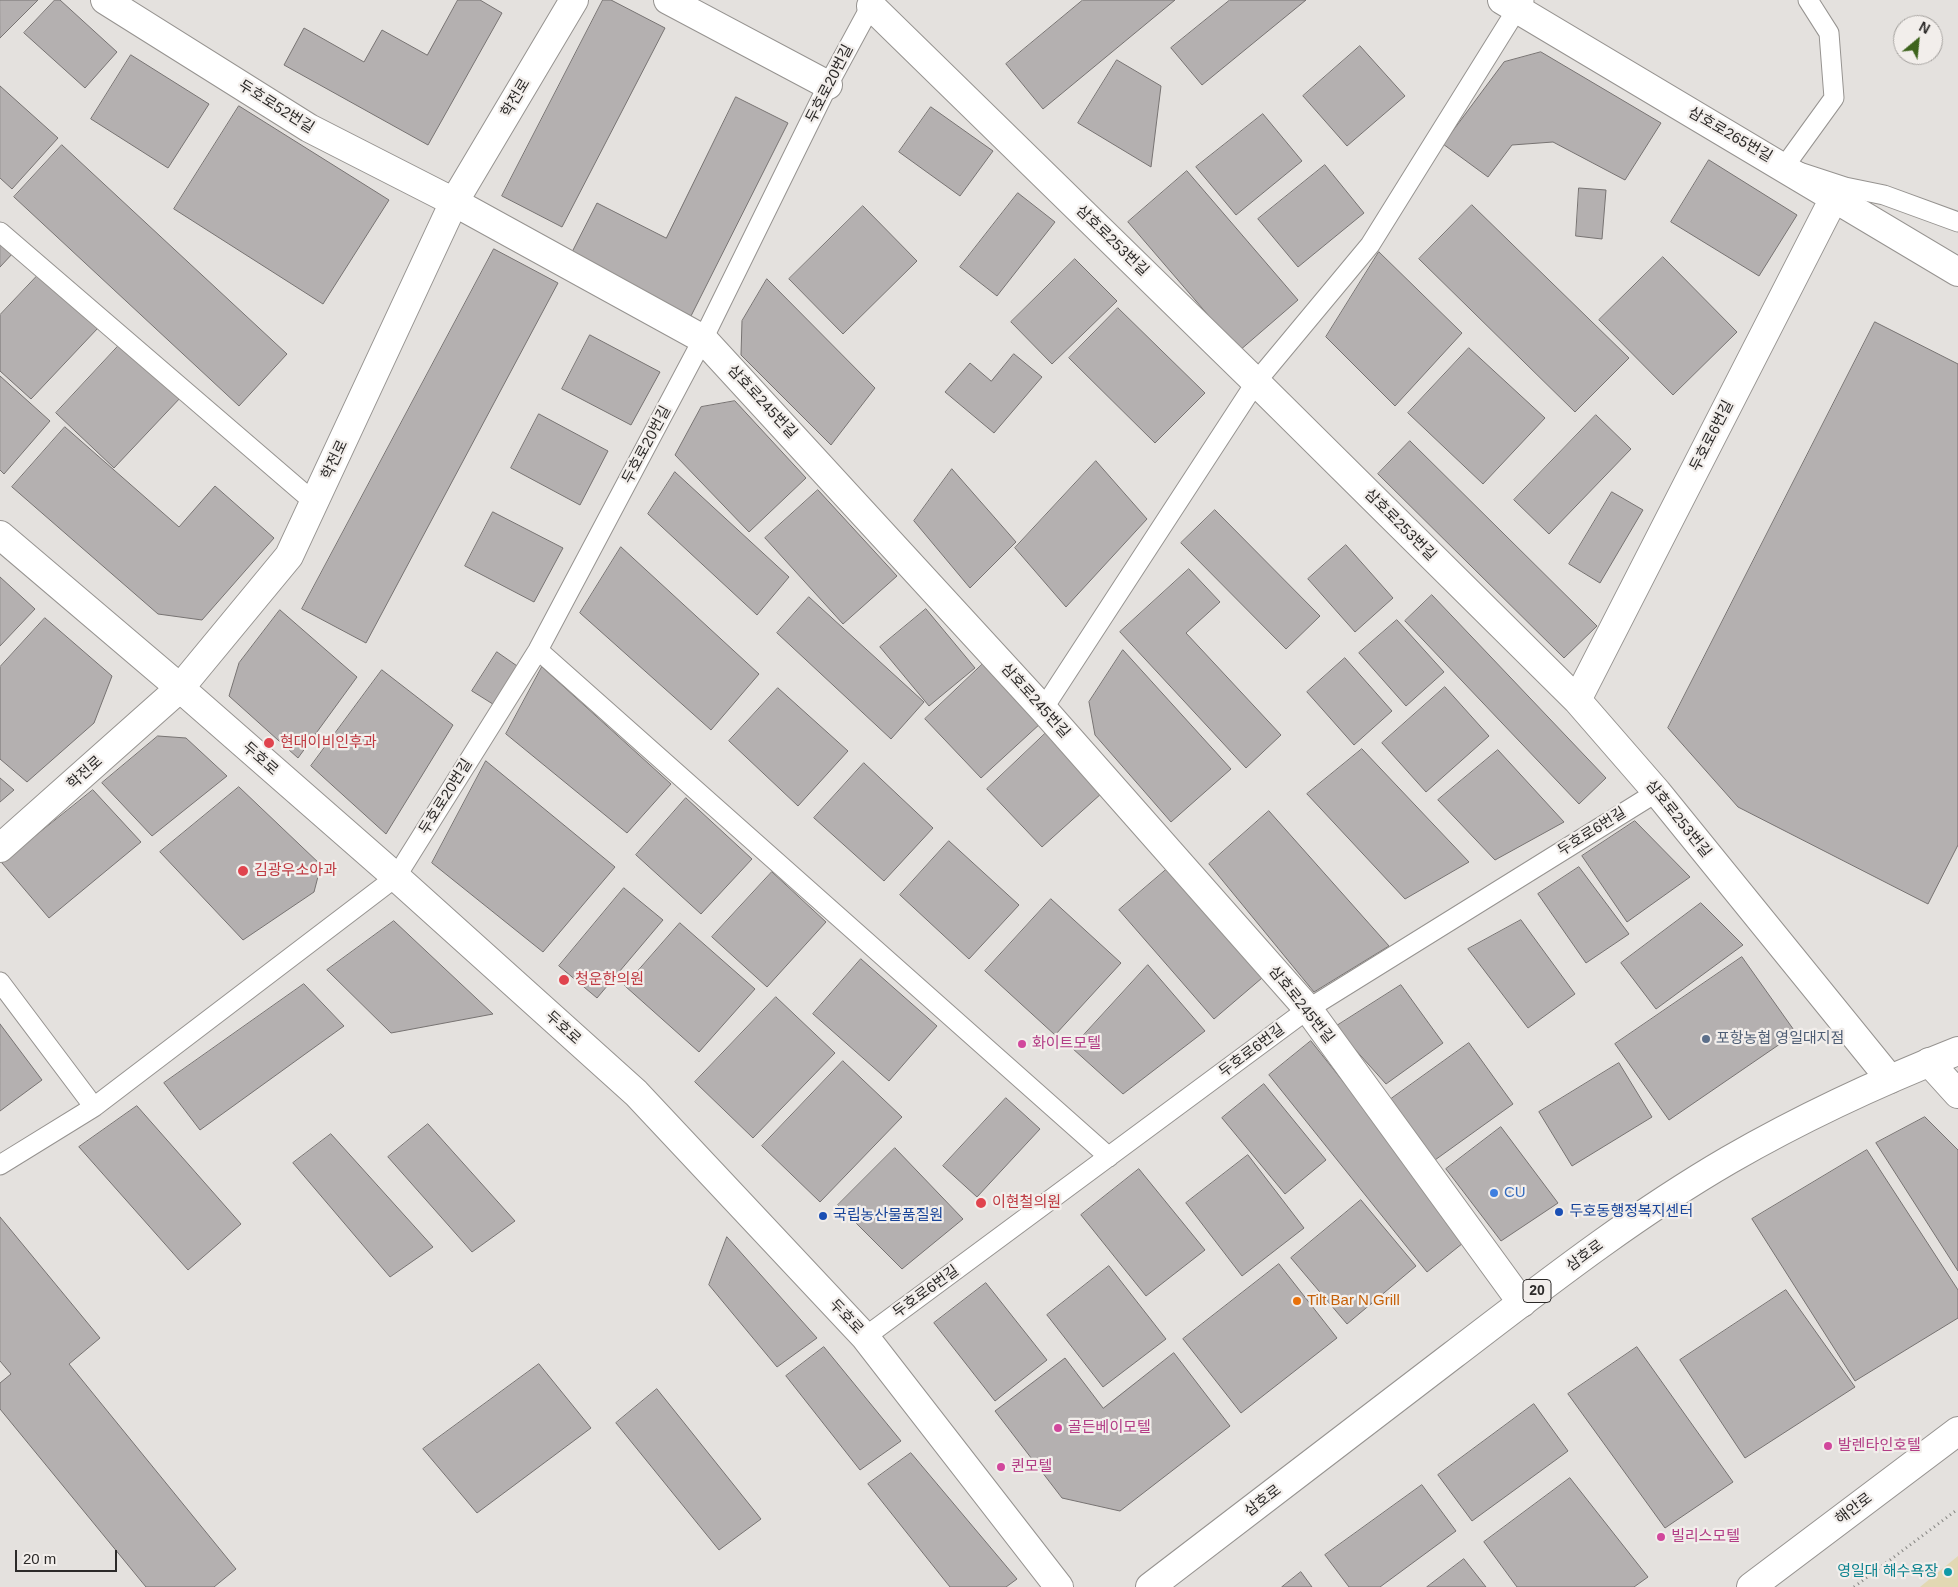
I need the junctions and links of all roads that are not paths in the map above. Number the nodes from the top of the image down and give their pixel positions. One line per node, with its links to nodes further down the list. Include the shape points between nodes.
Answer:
1 (105, 0): 10 (street, 두호로52번길, via 309,128)
2 (574, 0): 10 (street, 학전로)
3 (668, 0): 7 (street)
4 (1808, 0): 8 (lane, via 1828,33 1834,98)
5 (873, 3): 7 (lane, 두호로20번길); 15 (street, 삼호로253번길)
6 (1515, 3): 8 (street, 삼호로265번길); 15 (lane, via 1370,245)
7 (828, 85): 14 (lane, 두호로20번길)
8 (1784, 167): 9 (street, 삼호로265번길); 11 (lane, via 1845,187 1884,195)
9 (1834, 198): 13 (street, 삼호로265번길); 20 (street, 두호로6번길)
10 (454, 202): 14 (street, 삼호로245번길); 16 (street, 학전로)
11 (1958, 222)
12 (0, 232): 16 (lane)
13 (1958, 272)
14 (703, 339): 18 (lane, 두호로20번길); 21 (street, 삼호로245번길)
15 (1256, 382): 20 (street, 삼호로253번길); 21 (lane)
16 (315, 503): 19 (street, 학전로, via 289,556)
17 (0, 534): 19 (street, 두호로)
18 (538, 650): 24 (lane, 두호로20번길); 32 (lane)
19 (180, 688): 23 (street, 학전로); 24 (street, 두호로)
20 (1577, 700): 22 (street, 삼호로253번길)
21 (1043, 709): 26 (street, 삼호로245번길)
22 (1657, 792): 26 (lane, 두호로6번길); 29 (street, 삼호로253번길)
23 (0, 848)
24 (396, 877): 31 (lane); 35 (street, 두호로, via 636,1093)
25 (0, 982): 31 (lane)
26 (1308, 1009): 32 (lane, 두호로6번길); 34 (street, 삼호로245번길)
27 (1958, 1051): 28 (street, 삼호로 / 20)
28 (1929, 1062): 29 (street, 삼호로 / 20); 30 (street)
29 (1890, 1079): 34 (street, 삼호로 / 20, via 1799,1122 1670,1196)
30 (1958, 1094)
31 (94, 1107): 33 (lane)
32 (1109, 1157): 35 (lane, 두호로6번길)
33 (0, 1165)
34 (1522, 1303): 38 (street, 삼호로 / 20)
35 (865, 1337): 37 (street, 두호로)
36 (1958, 1431): 39 (street, 해안로)
37 (1059, 1587)
38 (1150, 1587)
39 (1750, 1587)

